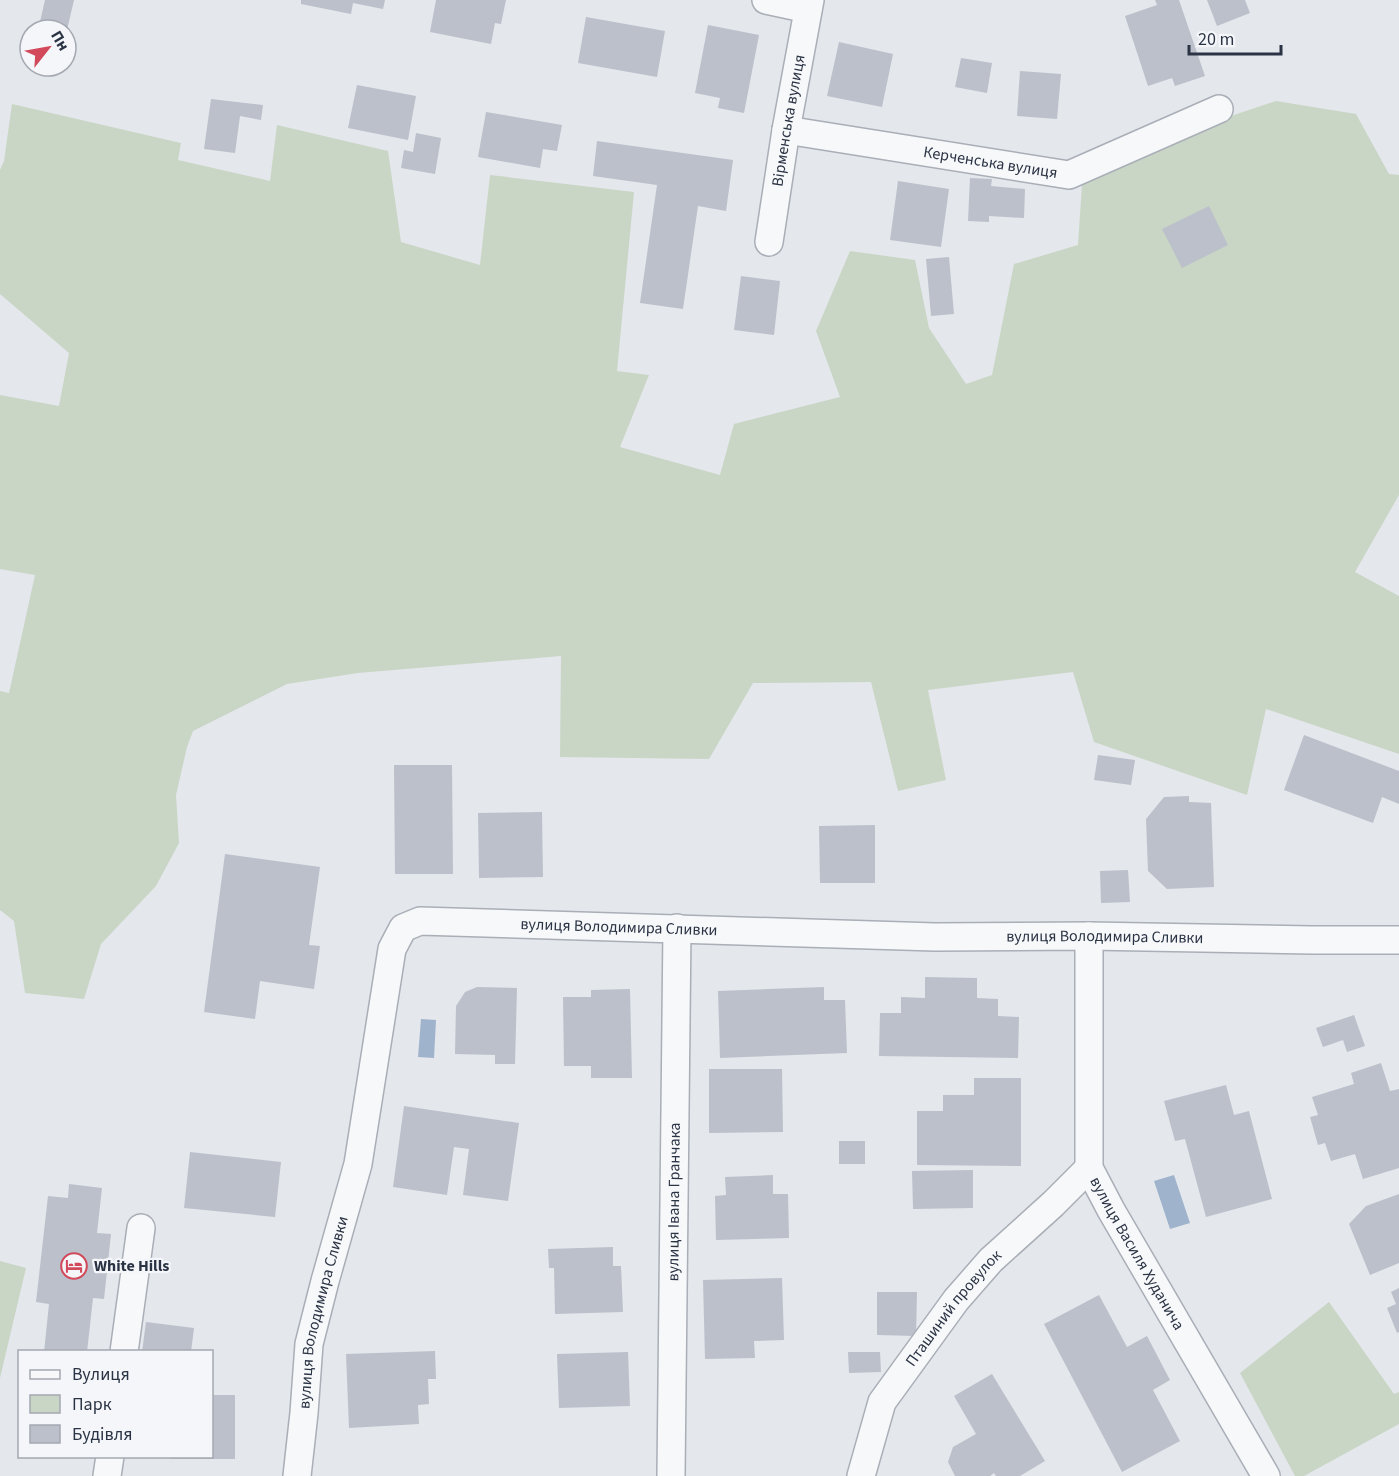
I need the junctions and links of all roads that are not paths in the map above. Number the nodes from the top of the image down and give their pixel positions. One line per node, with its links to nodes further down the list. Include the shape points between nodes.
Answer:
1 (765, 0): 2 (street)
2 (809, 4): 4 (street, Вірменська вулиця)
3 (1219, 109): 4 (street, Керченська вулиця, via 1069,175)
4 (786, 130): 5 (street, Вірменська вулиця)
5 (769, 242)
6 (677, 928): 7 (street, вулиця Володимира Сливки, via 935,937); 14 (street, вулиця Володимира Сливки, via 420,921 403,928 392,949 358,1164 309,1344); 15 (street, вулиця Івана Гранчака)
7 (1089, 936): 8 (street, вулиця Володимира Сливки); 9 (street, вулиця Василя Худанича)
8 (1399, 940)
9 (1089, 1168): 16 (street, Пташиний провулок, via 991,1260 956,1300 882,1402); 17 (street, вулиця Василя Худанича)
10 (141, 1228): 11 (street)
11 (124, 1350)
12 (110, 1458): 13 (street)
13 (107, 1476)
14 (297, 1476)
15 (671, 1476)
16 (861, 1476)
17 (1266, 1476)

